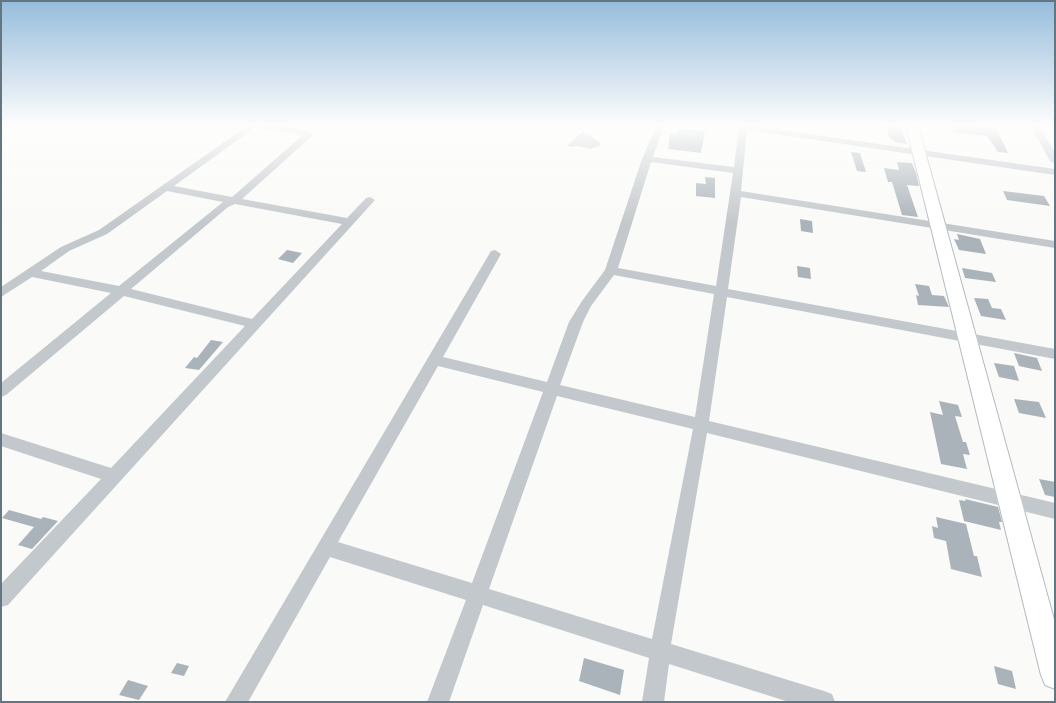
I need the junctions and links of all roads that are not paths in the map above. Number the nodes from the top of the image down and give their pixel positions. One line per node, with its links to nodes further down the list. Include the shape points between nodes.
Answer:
1 (207, 159): 9 (street)
2 (281, 159): 11 (street)
3 (647, 159): 7 (street); 17 (street)
4 (739, 159): 7 (street)
5 (921, 159): 14 (street)
6 (965, 159): 8 (street)
7 (738, 172): 10 (street)
8 (1055, 172)
9 (166, 188): 11 (street); 18 (street, via 104,232 65,249)
10 (736, 193): 14 (street); 20 (street)
11 (235, 200): 13 (street); 19 (street, via 234,207)
12 (370, 200): 13 (street)
13 (350, 222): 22 (street)
14 (937, 224): 15 (street); 23 (street)
15 (1055, 245)
16 (496, 254): 25 (street)
17 (610, 271): 20 (street); 26 (street, via 576,322)
18 (30, 273): 19 (street); 21 (street)
19 (127, 292): 22 (street); 27 (street); 28 (street)
20 (721, 292): 23 (street); 29 (street)
21 (1, 293)
22 (255, 324): 31 (street)
23 (967, 338): 24 (street); 32 (street)
24 (1055, 354)
25 (434, 360): 26 (street); 34 (street)
26 (552, 389): 29 (street); 35 (street)
27 (1, 391)
28 (1, 403)
29 (701, 425): 32 (street); 37 (street)
30 (1, 439): 31 (street)
31 (114, 476): 36 (street)
32 (1009, 499): 33 (street); 38 (street)
33 (1055, 511)
34 (324, 547): 35 (street); 39 (street)
35 (478, 594): 37 (street); 40 (street)
36 (1, 598)
37 (660, 651): 41 (street); 42 (street)
38 (1055, 675)
39 (236, 702)
40 (438, 702)
41 (653, 702)
42 (824, 702)

